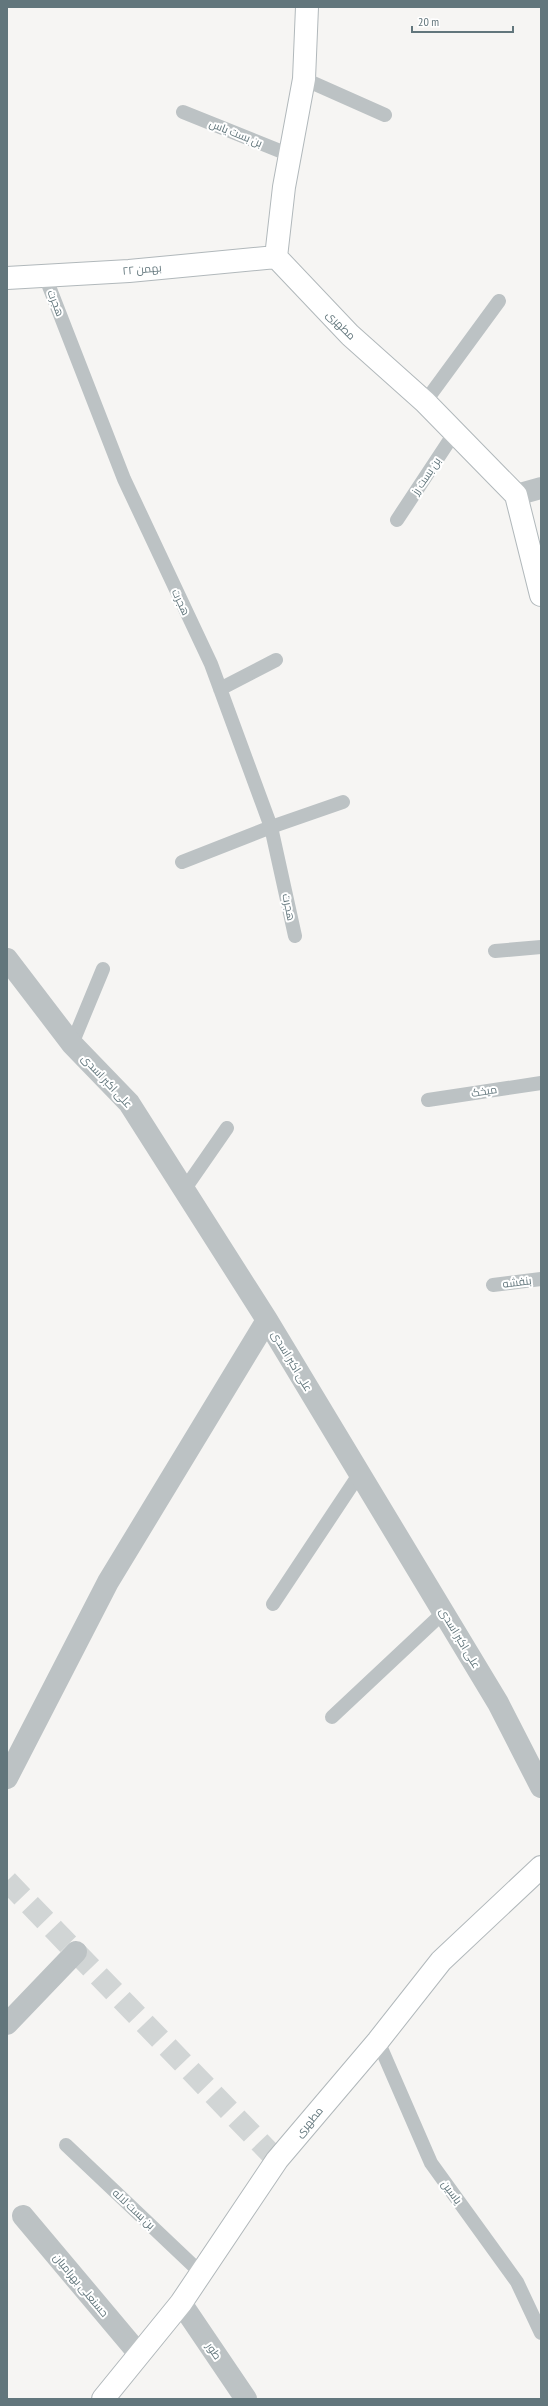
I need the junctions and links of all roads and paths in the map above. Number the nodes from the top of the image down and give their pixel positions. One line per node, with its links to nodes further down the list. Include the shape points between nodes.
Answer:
1 (307, 7): 2 (main road)
2 (304, 79): 4 (lane); 5 (main road)
3 (183, 112): 5 (lane, بن بست یاس)
4 (386, 115)
5 (290, 155): 6 (main road)
6 (276, 257): 7 (main road, ۲۲ بهمن); 10 (main road, مطهری, via 350,335)
7 (46, 276): 8 (main road, ۲۲ بهمن); 17 (lane, هجرت, via 124,479 211,664)
8 (7, 278)
9 (500, 301): 10 (lane)
10 (425, 402): 11 (main road, مطهری)
11 (455, 432): 13 (main road, مطهری); 14 (lane, بن بست رز)
12 (541, 488): 13 (street)
13 (516, 495): 15 (main road)
14 (397, 520)
15 (541, 595)
16 (276, 660): 17 (lane)
17 (220, 689): 19 (lane, هجرت)
18 (343, 802): 19 (lane)
19 (271, 827): 20 (lane); 21 (lane, هجرت)
20 (182, 862)
21 (295, 936)
22 (541, 946): 23 (lane)
23 (495, 951)
24 (7, 959): 26 (street, علی اکبر اسدی)
25 (103, 969): 26 (lane)
26 (72, 1044): 30 (street, علی اکبر اسدی, via 129,1103)
27 (541, 1083): 28 (lane, میخک)
28 (428, 1100)
29 (227, 1128): 30 (lane)
30 (184, 1190): 33 (street, علی اکبر اسدی)
31 (541, 1279): 32 (lane, بنفشه)
32 (493, 1285)
33 (267, 1320): 34 (street, علی اکبر اسدی); 38 (street, via 108,1582)
34 (360, 1473): 35 (lane); 36 (street, علی اکبر اسدی)
35 (273, 1604)
36 (444, 1612): 37 (lane); 39 (street, علی اکبر اسدی, via 498,1703)
37 (332, 1717)
38 (7, 1778)
39 (541, 1787)
40 (541, 1867): 43 (main road, مطهری, via 441,1961)
41 (76, 1952): 42 (street)
42 (7, 2024)
43 (378, 2041): 46 (main road, مطهری, via 277,2160); 48 (lane, یاسین, via 431,2163 517,2282)
44 (66, 2145): 46 (lane, بن بست لاله)
45 (24, 2216): 49 (street, حسنعلی بهرامیان)
46 (201, 2273): 47 (main road, مطهری)
47 (181, 2303): 49 (main road, مطهری); 51 (street, طور)
48 (541, 2333)
49 (139, 2354): 50 (main road, مطهری)
50 (103, 2399)
51 (246, 2399)

